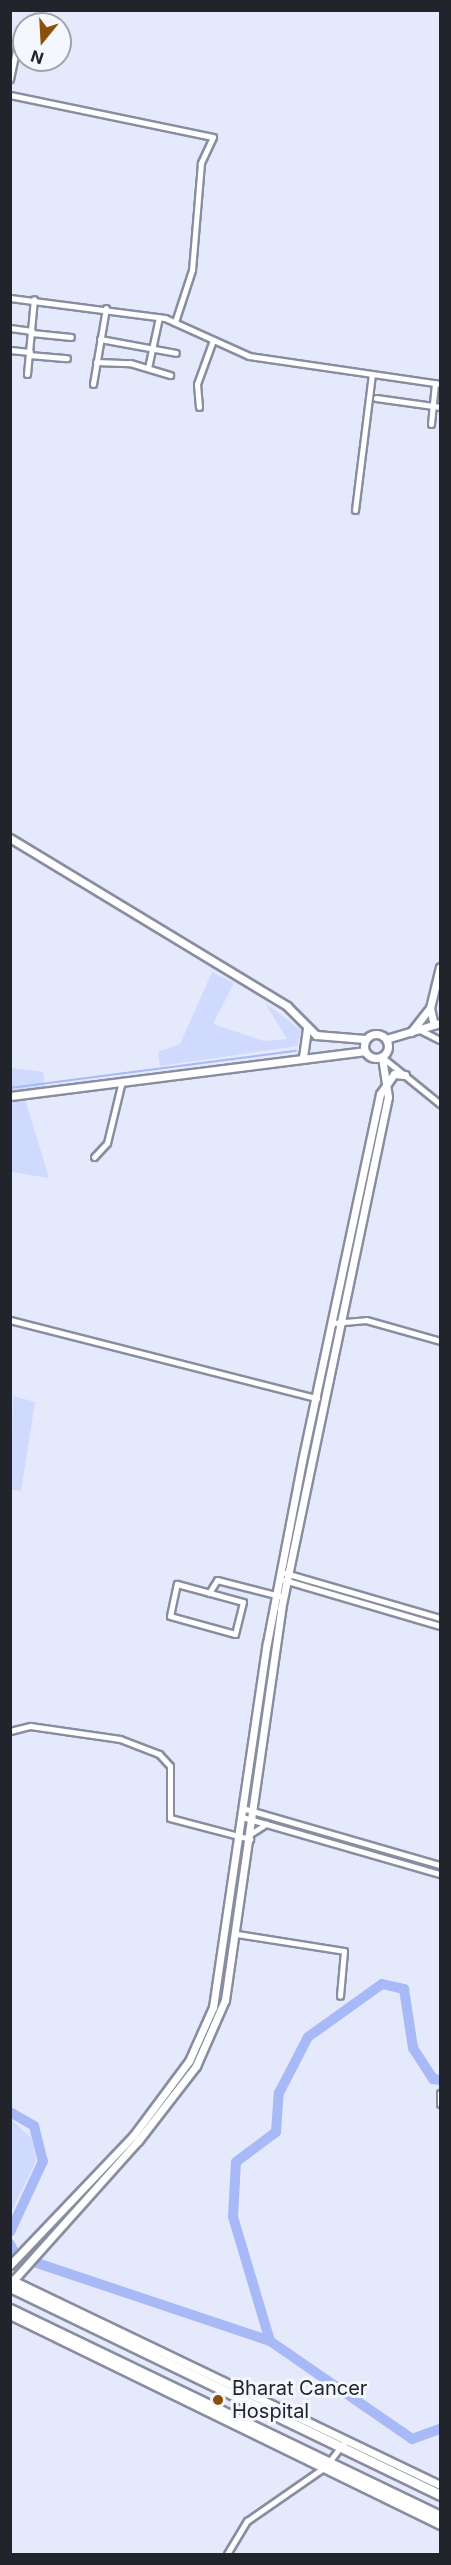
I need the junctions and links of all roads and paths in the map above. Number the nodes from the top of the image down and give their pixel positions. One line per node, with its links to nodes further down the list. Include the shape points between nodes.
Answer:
1 (10, 95): 6 (street, via 213,137 201,163 192,270)
2 (10, 298): 3 (street)
3 (34, 299): 4 (street); 8 (street)
4 (106, 308): 5 (street); 10 (street)
5 (159, 316): 6 (street); 12 (street)
6 (175, 322): 11 (street)
7 (10, 328): 8 (street)
8 (32, 332): 9 (street); 14 (street)
9 (71, 337)
10 (100, 339): 12 (street); 17 (street)
11 (213, 340): 20 (street, via 255,357); 27 (street, via 197,391)
12 (152, 347): 15 (street); 18 (street)
13 (10, 350): 14 (street)
14 (30, 353): 16 (street); 19 (street)
15 (176, 353)
16 (67, 358)
17 (96, 362): 18 (street); 23 (street)
18 (148, 368): 21 (street)
19 (27, 374)
20 (372, 374): 22 (street); 29 (street)
21 (170, 375)
22 (438, 383): 25 (street)
23 (93, 384)
24 (376, 398): 25 (street)
25 (433, 406): 26 (street); 28 (street)
26 (441, 406)
27 (198, 407)
28 (431, 424)
29 (355, 510)
30 (10, 838): 35 (street, via 162,926 298,1014)
31 (441, 967): 32 (street)
32 (430, 1012): 33 (street); 34 (street); 37 (street)
33 (441, 1014)
34 (438, 1026): 36 (street)
35 (307, 1028): 38 (street, via 320,1036); 41 (street)
36 (422, 1030): 37 (street); 40 (street)
37 (411, 1032): 39 (street)
38 (365, 1039): 39 (street, via 376,1034); 42 (street)
39 (386, 1039): 43 (street, via 388,1047)
40 (441, 1040)
41 (304, 1049): 42 (street); 45 (street)
42 (364, 1051): 43 (street)
43 (382, 1057): 44 (street); 46 (street)
44 (405, 1075): 46 (street, via 394,1074); 48 (street)
45 (122, 1081): 47 (street); 49 (street, via 107,1143)
46 (386, 1086): 51 (street, via 388,1097); 52 (street)
47 (10, 1096)
48 (441, 1104)
49 (94, 1157)
50 (10, 1320): 54 (street)
51 (342, 1322): 52 (street); 53 (street, via 366,1320); 55 (street)
52 (333, 1323): 54 (street)
53 (441, 1341)
54 (318, 1398): 55 (street)
55 (286, 1577): 57 (street); 58 (street); 59 (street)
56 (209, 1593): 56 (street, via 177,1584 170,1616 235,1634 243,1602); 57 (street, via 217,1580)
57 (281, 1596): 61 (street); 62 (street)
58 (441, 1618)
59 (441, 1626)
60 (10, 1731): 66 (street, via 30,1726 120,1739 159,1754 170,1766 170,1818)
61 (243, 1808): 62 (street); 63 (street)
62 (255, 1811): 64 (street); 68 (street)
63 (242, 1817): 64 (street); 66 (street)
64 (254, 1820): 65 (street); 67 (street)
65 (266, 1824): 67 (street); 69 (street)
66 (239, 1836): 67 (street); 72 (street)
67 (251, 1836): 70 (street)
68 (441, 1865)
69 (441, 1874)
70 (237, 1934): 71 (street, via 344,1951); 73 (street)
71 (340, 1996)
72 (213, 2007): 73 (street); 76 (street, via 189,2061 133,2136)
73 (221, 2010): 77 (street, via 189,2076 138,2141)
74 (441, 2093): 75 (street)
75 (439, 2102)
76 (10, 2265)
77 (12, 2281): 80 (highway)
78 (10, 2309): 81 (highway)
79 (10, 2315): 81 (street)
80 (343, 2445): 81 (street); 82 (highway)
81 (327, 2465): 85 (highway); 87 (street); 89 (street, via 247,2521)
82 (421, 2481): 83 (street); 84 (highway)
83 (441, 2485)
84 (441, 2495)
85 (421, 2507): 86 (highway); 87 (highway)
86 (441, 2516)
87 (429, 2519): 88 (street)
88 (441, 2525)
89 (227, 2554)

